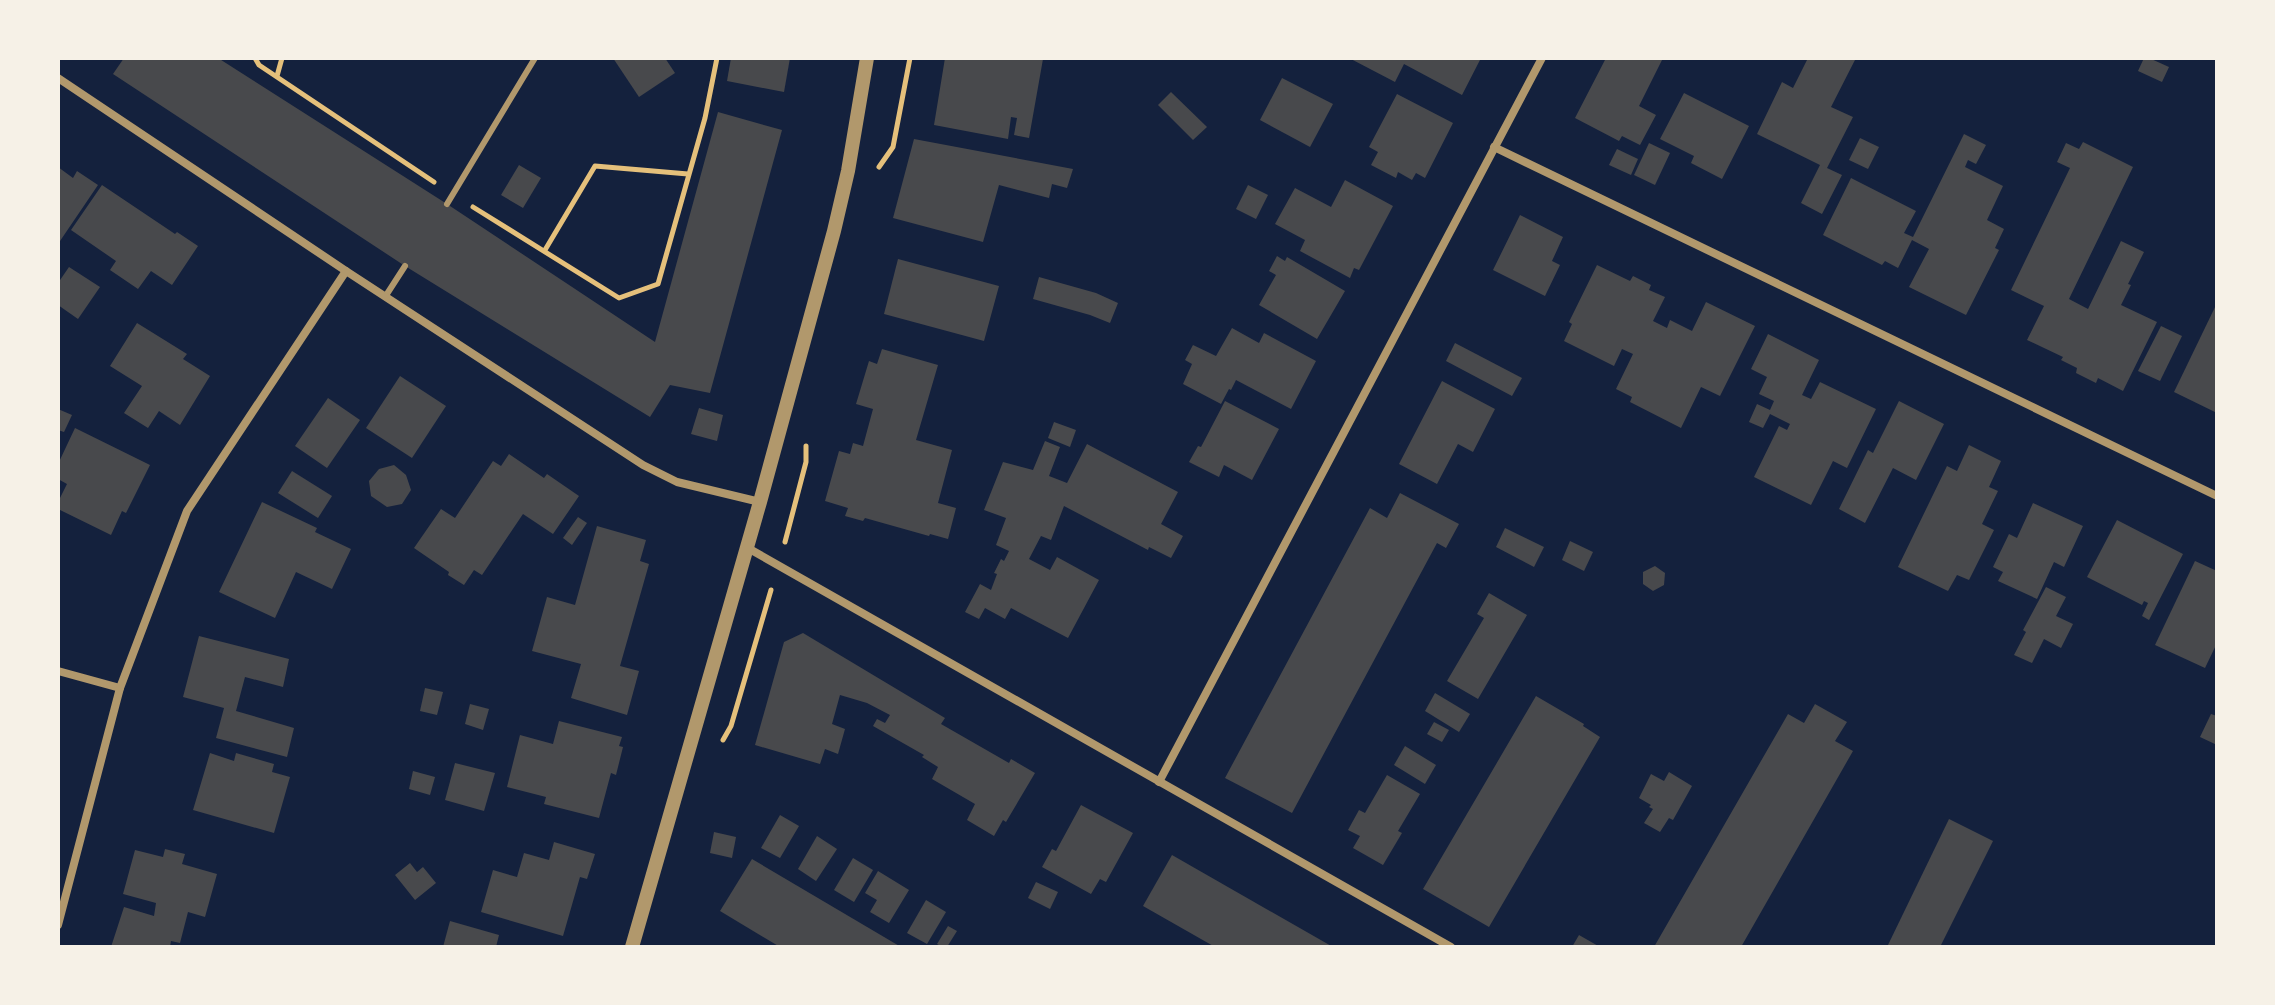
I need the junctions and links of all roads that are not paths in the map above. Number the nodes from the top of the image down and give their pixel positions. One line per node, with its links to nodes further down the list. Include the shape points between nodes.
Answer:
1 (535, 58): 6 (lane)
2 (867, 58): 11 (street, via 834,231)
3 (1542, 58): 5 (street)
4 (58, 78): 8 (street)
5 (1494, 147): 10 (street); 15 (street)
6 (447, 204)
7 (405, 266): 9 (lane)
8 (346, 271): 9 (street); 14 (street, via 187,511)
9 (385, 297): 11 (street, via 643,465 677,482)
10 (2217, 496)
11 (760, 502): 12 (street)
12 (746, 547): 15 (street); 17 (street)
13 (58, 671): 14 (street)
14 (120, 688): 16 (street)
15 (1159, 782): 18 (street)
16 (58, 925)
17 (632, 947)
18 (1451, 947)

